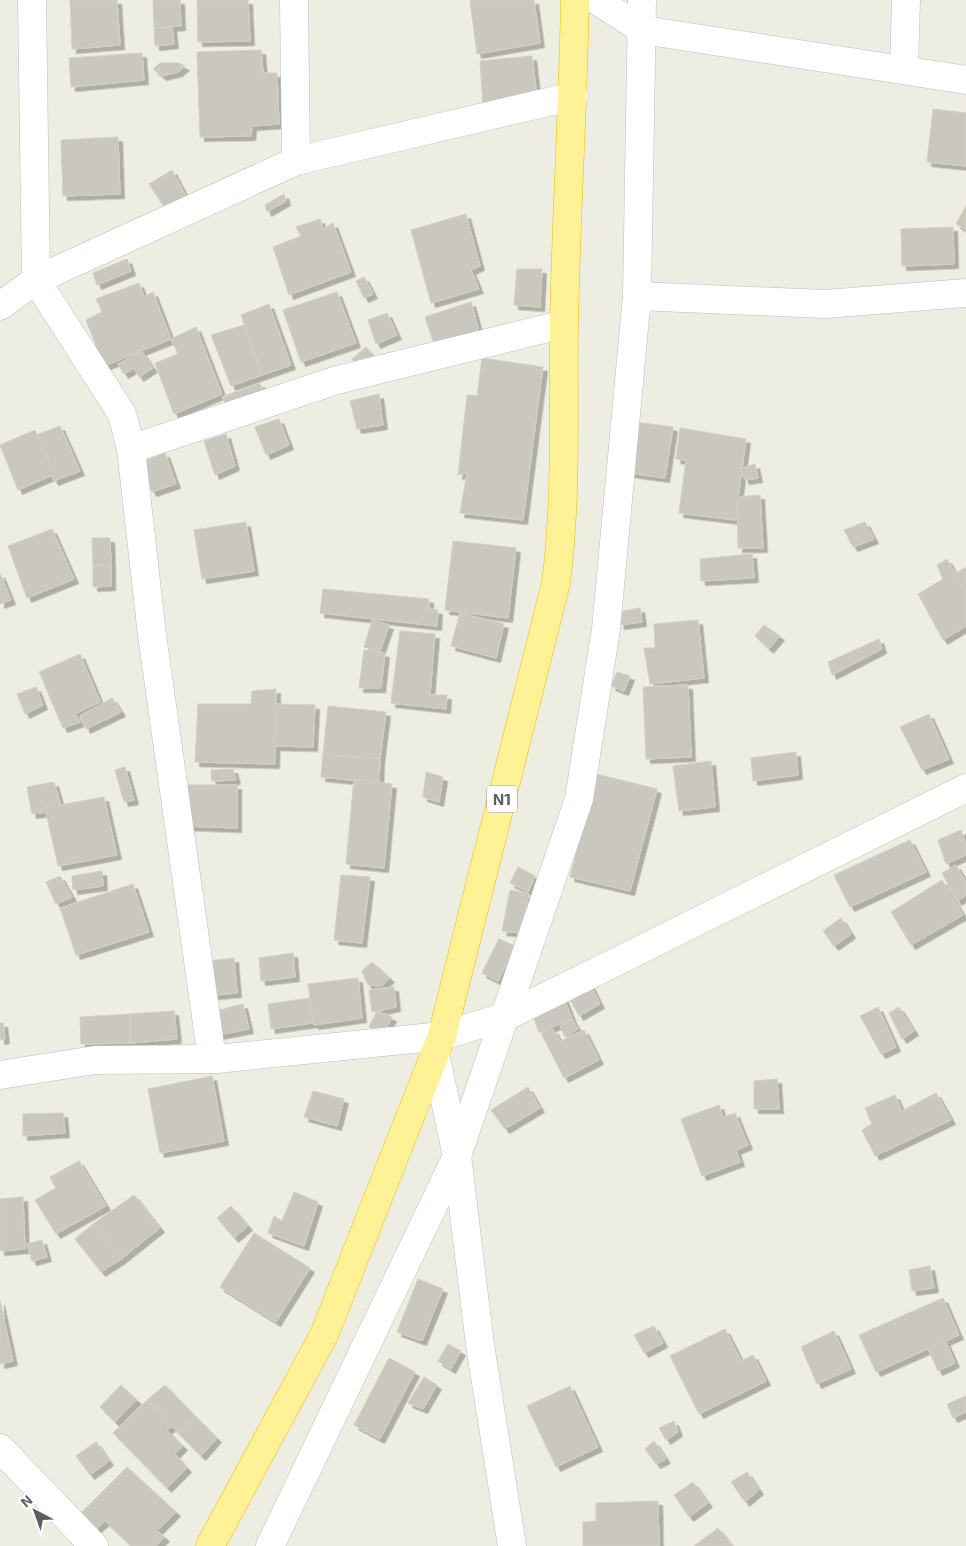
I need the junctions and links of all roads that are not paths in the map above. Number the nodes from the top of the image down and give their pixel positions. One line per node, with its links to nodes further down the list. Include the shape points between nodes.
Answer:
1 (32, 0): 12 (street)
2 (294, 0): 11 (street)
3 (575, 0): 10 (highway, N1)
4 (596, 0): 7 (street)
5 (642, 0): 7 (street)
6 (906, 0): 8 (street)
7 (643, 30): 8 (street); 14 (street)
8 (904, 70): 9 (street)
9 (966, 80)
10 (574, 96): 11 (street); 16 (highway, N1)
11 (296, 161): 12 (street)
12 (36, 280): 15 (street); 17 (street, via 122,414)
13 (966, 293): 14 (street, via 825,304)
14 (637, 296): 19 (street, via 606,629 579,799)
15 (0, 306)
16 (564, 324): 17 (street, via 337,380); 20 (highway, N1, via 563,534 556,583)
17 (131, 449): 21 (street, via 152,635)
18 (966, 788): 19 (street)
19 (507, 1016): 20 (street); 23 (street)
20 (439, 1045): 21 (street); 23 (street); 26 (highway, N1, via 324,1335)
21 (212, 1059): 22 (street, via 95,1060)
22 (0, 1075)
23 (457, 1156): 27 (street); 28 (street, via 480,1345)
24 (0, 1448): 25 (street)
25 (94, 1546)
26 (210, 1546)
27 (270, 1546)
28 (512, 1546)

